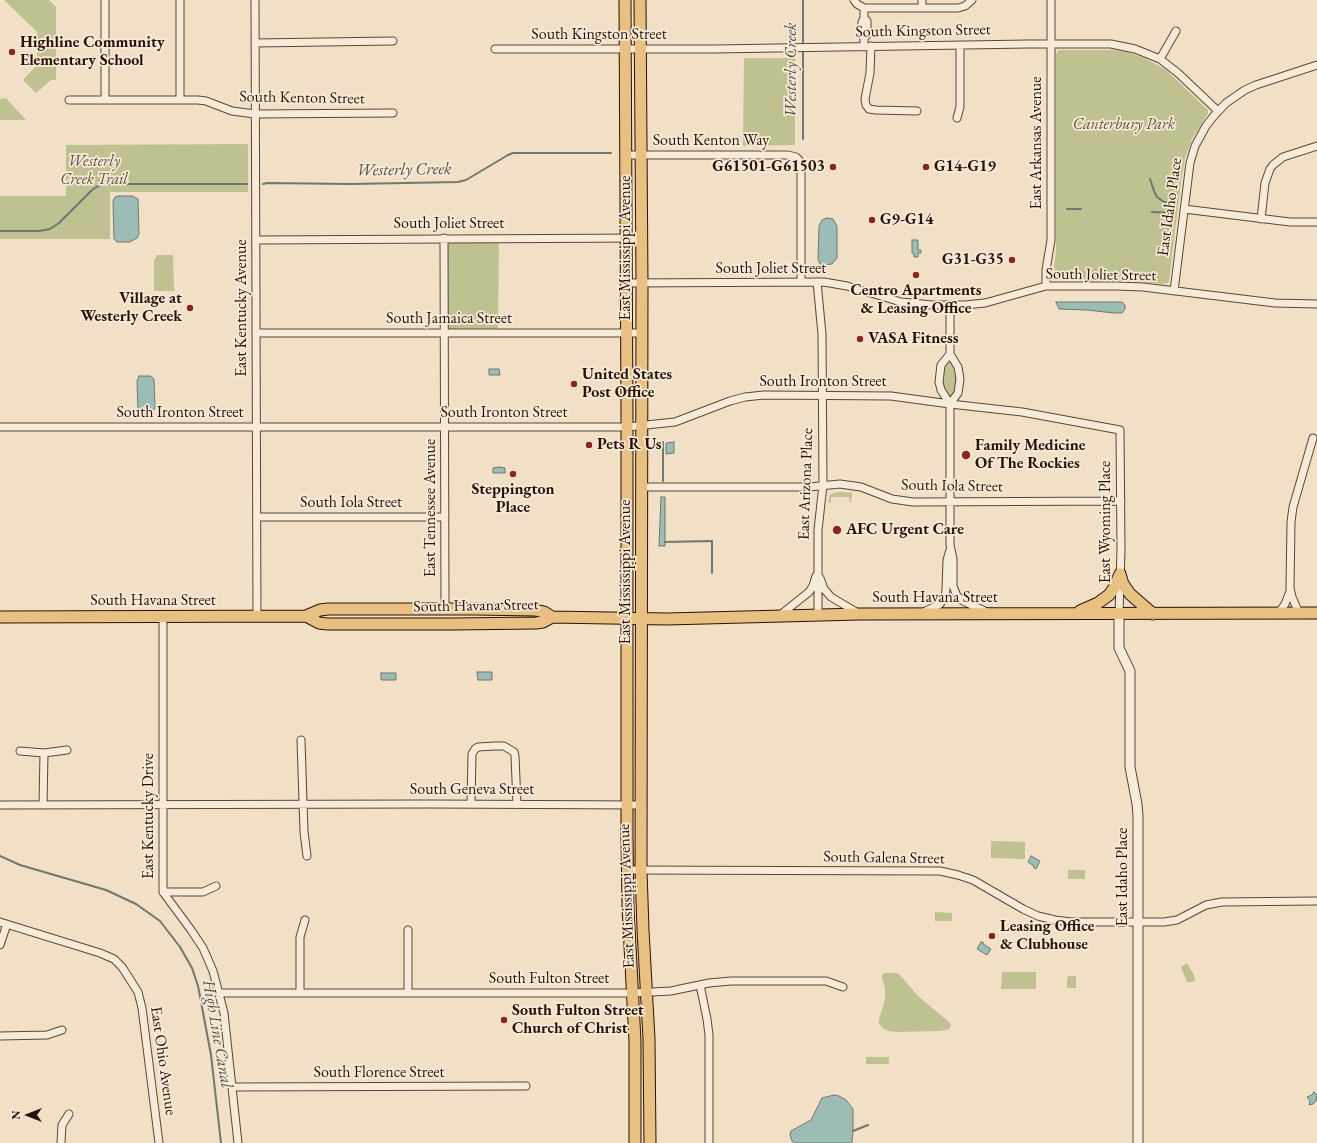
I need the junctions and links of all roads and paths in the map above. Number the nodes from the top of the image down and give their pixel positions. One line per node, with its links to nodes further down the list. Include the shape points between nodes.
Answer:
1 (104, 0): 24 (street)
2 (180, 0): 25 (street)
3 (255, 0): 13 (street, East Kentucky Avenue)
4 (625, 0): 19 (main road, East Mississippi Avenue)
5 (640, 0): 20 (main road, East Mississippi Avenue)
6 (854, 0): 10 (street)
7 (922, 0): 11 (street)
8 (972, 0): 11 (street, via 966,6 958,8)
9 (1051, 0): 15 (street, East Arkansas Avenue)
10 (864, 8): 11 (street); 17 (street, via 864,18 867,22 867,35 864,38)
11 (922, 8)
12 (1176, 31): 21 (street)
13 (255, 42): 14 (street); 29 (street, East Kentucky Avenue)
14 (393, 42)
15 (1051, 44): 16 (street, South Kingston Street); 21 (street, South Kingston Street, via 1118,45); 45 (street, East Arkansas Avenue, via 1051,240)
16 (960, 45): 17 (street, South Kingston Street); 30 (street, via 960,107)
17 (868, 46): 20 (street, South Kingston Street); 26 (street, via 870,73 865,98 869,109)
18 (495, 49): 19 (street, South Kingston Street)
19 (625, 49): 20 (street, South Kingston Street); 32 (main road, East Mississippi Avenue)
20 (641, 49): 33 (main road, East Mississippi Avenue)
21 (1160, 59): 27 (street, South Kingston Street)
22 (1317, 65): 27 (street, via 1256,85 1236,96)
23 (69, 100): 24 (street, South Kenton Street)
24 (105, 100): 25 (street, South Kenton Street)
25 (180, 100): 29 (street, South Kenton Street, via 206,101 232,111)
26 (917, 111)
27 (1218, 111): 34 (street, East Idaho Place, via 1203,131 1193,152)
28 (393, 113): 29 (street, South Kenton Street)
29 (255, 114): 40 (street, East Kentucky Avenue)
30 (957, 118)
31 (1317, 146): 35 (street, via 1283,157 1273,165 1267,173 1265,182)
32 (626, 154): 33 (street, South Kenton Way); 38 (main road, East Mississippi Avenue)
33 (641, 154): 39 (main road, East Mississippi Avenue); 41 (street, South Kenton Way, via 788,155 800,160)
34 (1184, 209): 35 (street); 46 (street, East Idaho Place)
35 (1261, 219): 36 (street)
36 (1317, 222)
37 (444, 238): 38 (street, South Joliet Street); 40 (street, South Joliet Street); 50 (street, East Tennessee Avenue)
38 (626, 238): 39 (street, South Joliet Street); 43 (main road, East Mississippi Avenue)
39 (642, 238): 44 (main road, East Mississippi Avenue)
40 (256, 240): 49 (street, East Kentucky Avenue)
41 (800, 282): 42 (street, South Joliet Street); 44 (street, South Joliet Street)
42 (817, 282): 48 (street, South Joliet Street, via 847,286 905,302); 54 (street, East Arizona Place, via 822,334)
43 (626, 283): 44 (street, South Joliet Street); 51 (main road, East Mississippi Avenue)
44 (642, 283): 52 (main road, East Mississippi Avenue)
45 (1046, 286): 46 (street, South Joliet Street, via 1130,286); 48 (street, South Joliet Street, via 985,303)
46 (1174, 291): 47 (street, South Joliet Street, via 1275,303)
47 (1317, 304)
48 (950, 305): 53 (street)
49 (256, 333): 50 (street, South Jamaica Street); 58 (street, East Kentucky Avenue)
50 (445, 333): 51 (street, South Jamaica Street); 59 (street, East Tennessee Avenue)
51 (626, 333): 52 (street, South Jamaica Street); 60 (main road, East Mississippi Avenue)
52 (642, 333): 56 (main road, East Mississippi Avenue)
53 (950, 354): 55 (street, via 958,367 960,379 958,393); 55 (street, via 941,365 939,382)
54 (822, 395): 55 (street, South Ironton Street, via 891,396); 56 (street, South Ironton Street, via 745,397 668,424); 63 (street, East Arizona Place)
55 (950, 404): 61 (street, South Ironton Street, via 1022,412); 65 (street)
56 (642, 425): 60 (street, South Ironton Street); 64 (main road, East Mississippi Avenue)
57 (0, 427): 58 (street, South Ironton Street)
58 (257, 427): 59 (street, South Ironton Street); 67 (street, East Kentucky Avenue)
59 (445, 427): 60 (street, South Ironton Street); 68 (street, East Tennessee Avenue)
60 (627, 427): 92 (main road, East Mississippi Avenue)
61 (1120, 430): 66 (street, East Wyoming Place)
62 (1312, 438): 72 (street, via 1291,517)
63 (823, 485): 64 (street, South Iola Street); 65 (street, South Iola Street, via 856,486 901,501); 70 (street, East Arizona Place, via 818,520)
64 (642, 487): 93 (main road, East Mississippi Avenue)
65 (950, 502): 66 (street, South Iola Street); 69 (street)
66 (1121, 502): 71 (street, East Wyoming Place)
67 (257, 517): 68 (street, South Iola Street); 87 (street, East Kentucky Avenue)
68 (445, 517): 74 (street, East Tennessee Avenue)
69 (950, 550): 76 (street, via 955,593 963,601); 79 (street, via 945,596 937,605)
70 (818, 570): 77 (street, East Arizona Place); 78 (street, via 822,584 831,597); 89 (street, via 809,592)
71 (1120, 574): 80 (main road, via 1109,595); 81 (street, East Wyoming Place); 82 (main road, via 1130,594)
72 (1290, 588): 83 (street, via 1285,604); 84 (street)
73 (376, 609): 74 (main road, South Havana Street); 88 (main road, South Havana Street, via 326,610); 94 (main road)
74 (445, 609): 75 (main road, South Havana Street); 95 (main road, via 442,616)
75 (474, 609): 91 (main road, South Havana Street, via 535,610 544,612); 96 (main road, via 461,616)
76 (989, 613): 79 (main road, South Havana Street); 80 (main road, South Havana Street)
77 (818, 614): 78 (main road, South Havana Street); 89 (main road, South Havana Street)
78 (860, 614): 79 (main road, South Havana Street)
79 (922, 614)
80 (1075, 614): 81 (main road, South Havana Street)
81 (1119, 614): 82 (main road, South Havana Street); 117 (street, East Idaho Place, via 1119,648 1130,671 1130,767 1138,804)
82 (1153, 614): 83 (main road, South Havana Street)
83 (1278, 614): 84 (main road, South Havana Street)
84 (1299, 614): 85 (main road, South Havana Street)
85 (1317, 614)
86 (163, 616): 87 (main road, South Havana Street); 90 (main road, South Havana Street); 106 (street, East Kentucky Drive)
87 (258, 616): 88 (main road, South Havana Street)
88 (306, 616): 94 (main road, South Havana Street, via 323,623)
89 (779, 616): 93 (main road, South Havana Street)
90 (0, 617)
91 (552, 618): 92 (main road, South Havana Street); 96 (main road, South Havana Street, via 536,623)
92 (626, 619): 93 (main road, South Havana Street); 107 (main road, East Mississippi Avenue)
93 (642, 619): 108 (main road, East Mississippi Avenue)
94 (360, 624): 95 (main road, South Havana Street)
95 (430, 624): 96 (main road, South Havana Street)
96 (454, 624)
97 (301, 740): 101 (street)
98 (68, 750): 100 (street)
99 (20, 751): 100 (street)
100 (44, 753): 105 (street)
101 (304, 804): 102 (street, South Geneva Street); 106 (street, South Geneva Street); 109 (street)
102 (470, 804): 103 (street, South Geneva Street); 103 (street, via 472,754 478,747 504,746 514,752 515,756)
103 (517, 804): 107 (street, South Geneva Street)
104 (0, 805): 105 (street, South Geneva Street)
105 (44, 805): 106 (street, South Geneva Street)
106 (163, 805): 113 (street, East Kentucky Drive)
107 (626, 805): 108 (street, South Geneva Street); 110 (main road, East Mississippi Avenue)
108 (641, 805): 111 (main road, East Mississippi Avenue)
109 (307, 856)
110 (627, 870): 111 (street, South Galena Street); 126 (main road, East Mississippi Avenue)
111 (641, 870): 117 (street, South Galena Street, via 940,871 969,878 1032,914 1049,919 1071,922); 122 (main road, East Mississippi Avenue)
112 (216, 886): 113 (street, via 203,892)
113 (164, 892): 123 (street, East Kentucky Drive, via 203,948)
114 (1317, 901): 117 (street, South Galena Street, via 1222,902 1206,905 1174,921)
115 (305, 920): 124 (street, via 300,937)
116 (3, 923): 119 (street); 133 (street, East Ohio Avenue, via 110,956 134,985 142,1008)
117 (1138, 923): 138 (street, East Idaho Place)
118 (408, 930): 125 (street)
119 (0, 945)
120 (700, 985): 121 (street, South Fulton Street, via 724,981 826,981); 122 (street, South Fulton Street); 137 (street, via 709,1035)
121 (843, 986)
122 (647, 992): 126 (street, South Fulton Street); 136 (main road, East Mississippi Avenue)
123 (220, 993): 124 (street, South Fulton Street); 130 (street, East Kentucky Drive)
124 (300, 993): 125 (street, South Fulton Street)
125 (408, 993): 126 (street, South Fulton Street)
126 (632, 993): 135 (main road, East Mississippi Avenue)
127 (62, 1030): 128 (street, via 47,1035)
128 (0, 1036)
129 (526, 1086): 130 (street, South Florence Street)
130 (232, 1087): 134 (street, East Kentucky Drive)
131 (70, 1114): 132 (street, via 62,1124)
132 (61, 1143)
133 (159, 1143)
134 (238, 1143)
135 (635, 1143)
136 (650, 1143)
137 (709, 1143)
138 (1138, 1143)

